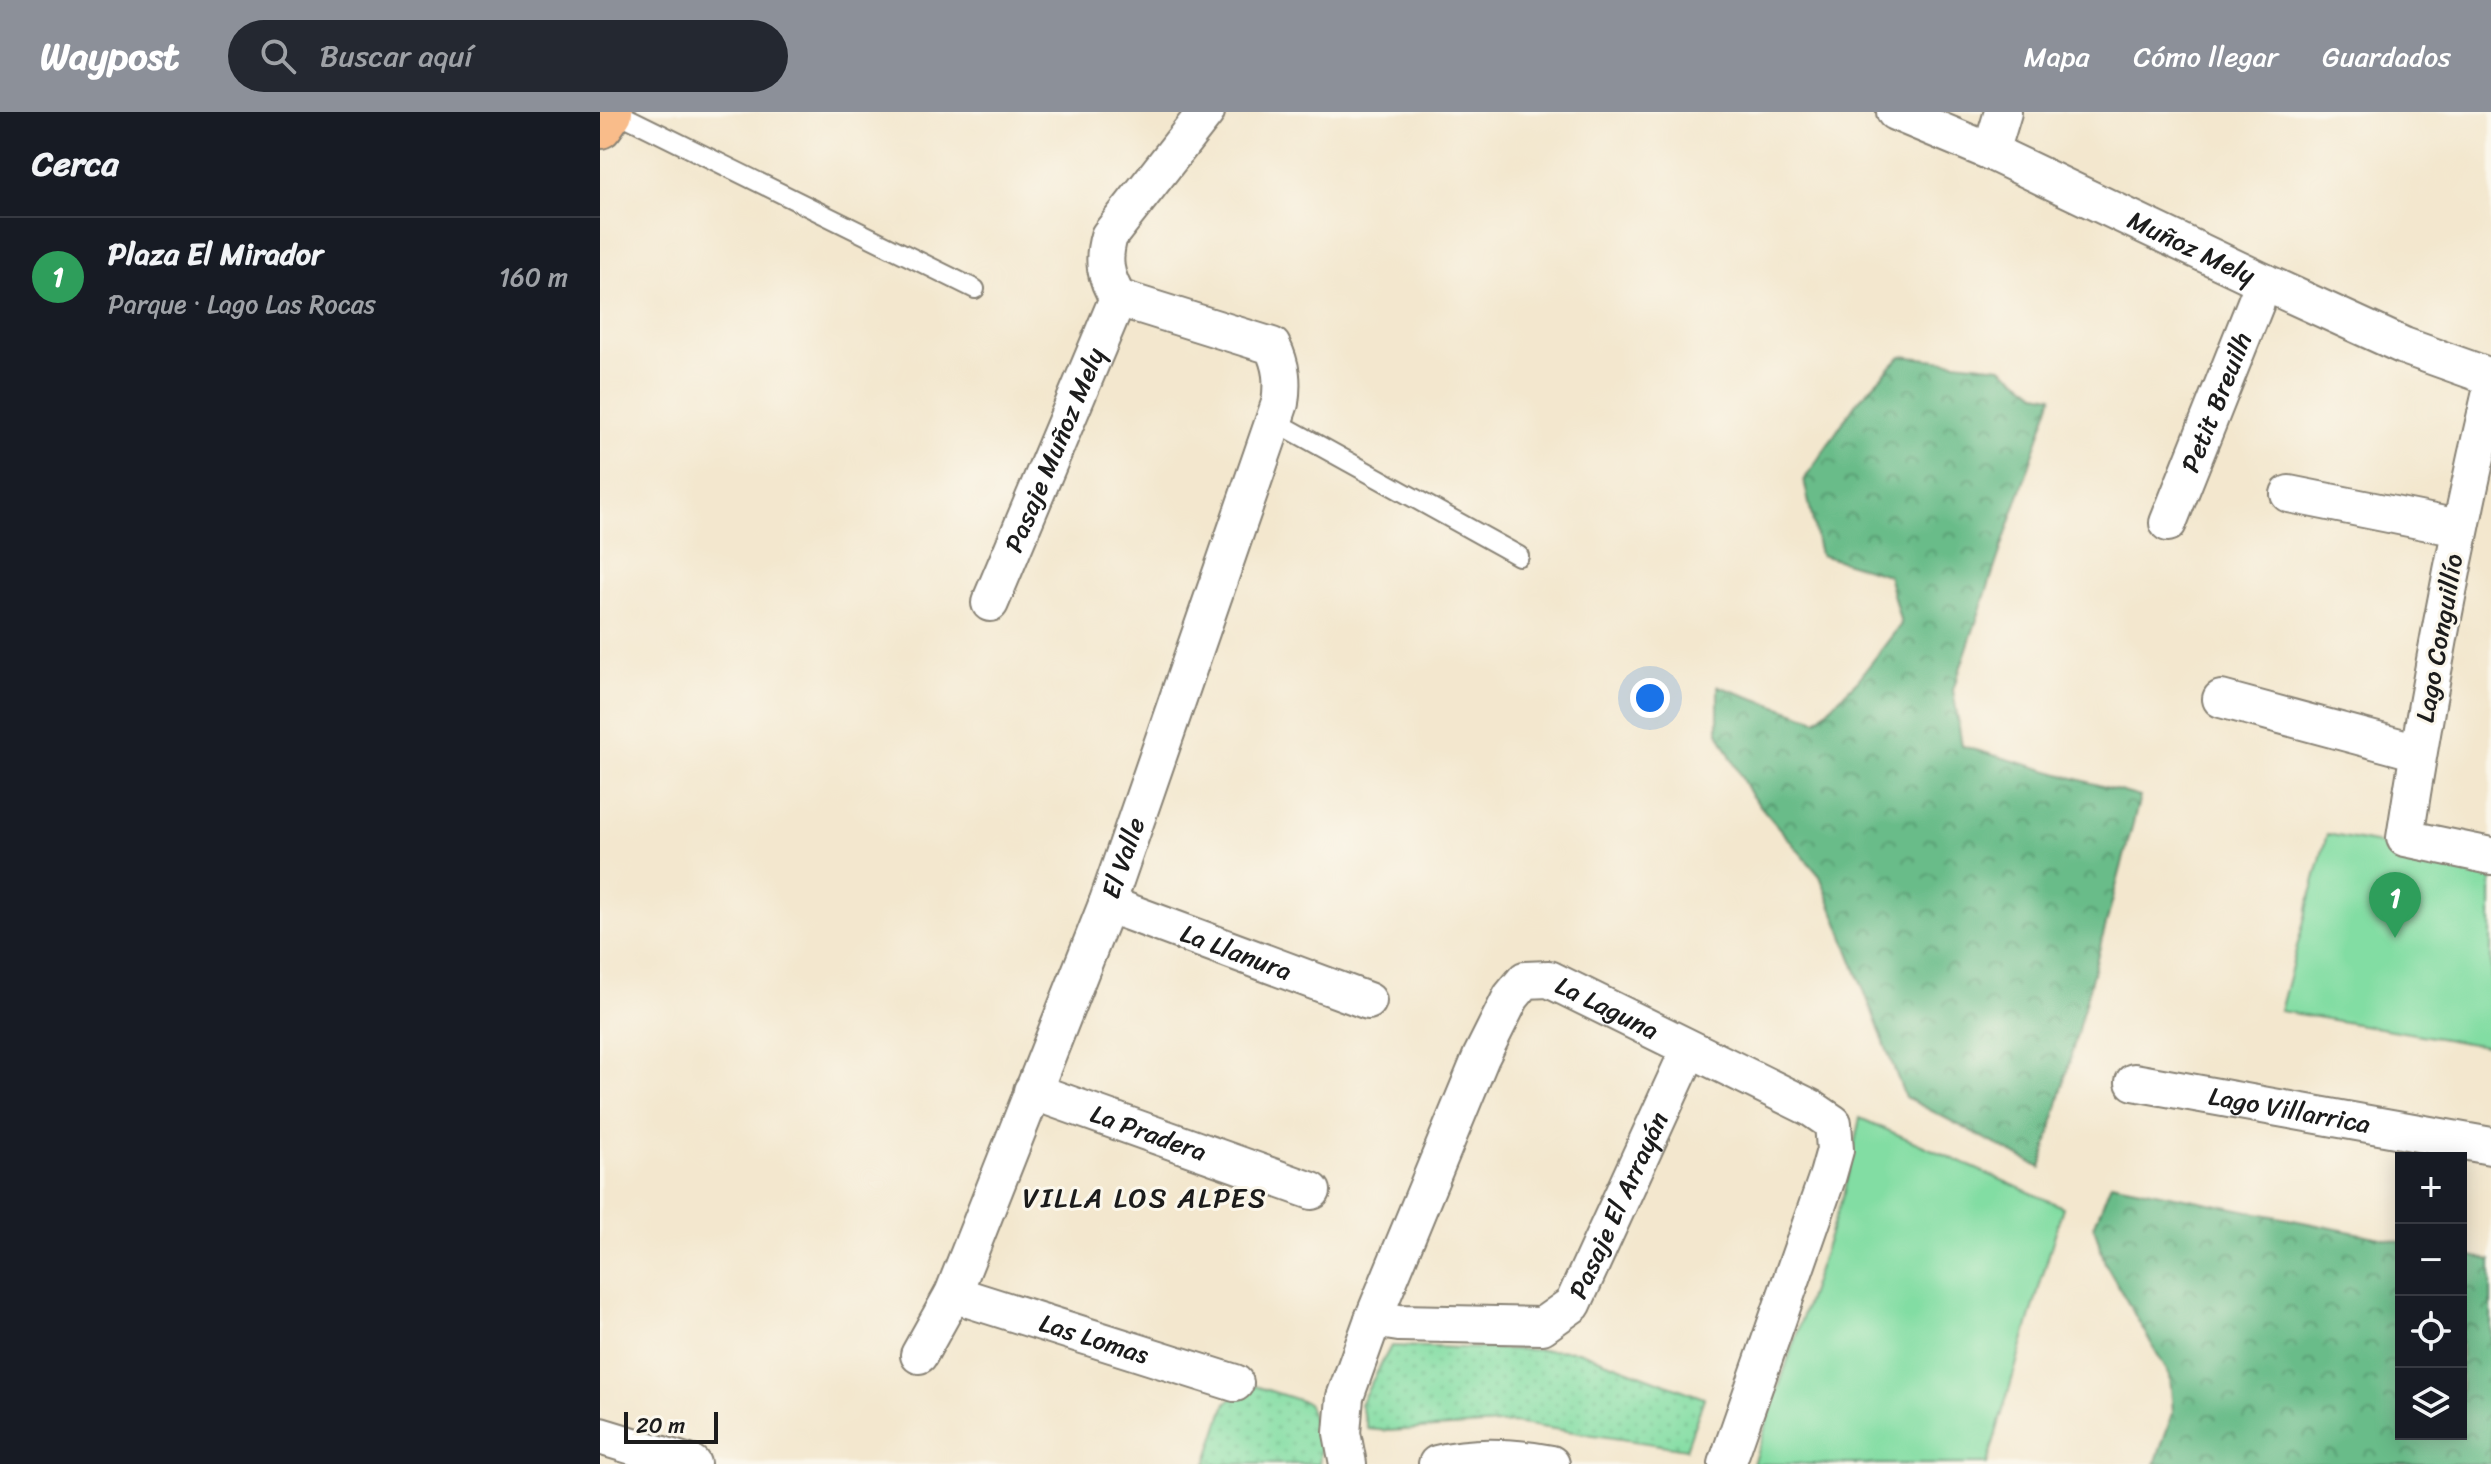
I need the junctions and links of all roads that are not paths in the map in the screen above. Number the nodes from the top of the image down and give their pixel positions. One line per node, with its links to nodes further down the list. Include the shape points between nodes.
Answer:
1 (613, 112): 5 (main road); 8 (lane)
2 (1206, 112): 9 (street, via 1109,236 1105,265)
3 (1895, 112): 6 (street, Muñoz Mely)
4 (2003, 112): 6 (street)
5 (600, 126)
6 (1991, 152): 7 (street, Muñoz Mely)
7 (2264, 282): 10 (street, Muñoz Mely, via 2404,346); 14 (street, Petit Breuilh)
8 (975, 289)
9 (1118, 298): 12 (street, El Valle, via 1272,346 1283,384); 17 (street, Pasaje Muñoz Mely)
10 (2491, 377)
11 (2491, 392): 15 (street, Lago Conguillío)
12 (1273, 420): 16 (lane); 21 (street, El Valle)
13 (2289, 494): 15 (street)
14 (2168, 523)
15 (2459, 528): 19 (street, Lago Conguillío)
16 (1519, 556)
17 (990, 603)
18 (2221, 699): 19 (street)
19 (2418, 752): 20 (street, Lago Conguillío, via 2405,838)
20 (2491, 856)
21 (1107, 904): 22 (street, La Llanura); 25 (street, El Valle)
22 (1368, 1001)
23 (1689, 1050): 29 (street, Pasaje El Arrayán, via 1573,1304 1542,1326); 29 (street, La Laguna, via 1549,979 1525,980 1481,1057); 37 (street, La Laguna, via 1833,1123 1835,1150 1828,1175)
24 (2134, 1082): 26 (street, Lago Villarrica)
25 (1032, 1091): 27 (street, La Pradera); 28 (street, El Valle)
26 (2491, 1146)
27 (1312, 1191)
28 (953, 1294): 30 (street, El Valle); 31 (street, Las Lomas)
29 (1373, 1319): 35 (street, La Laguna, via 1345,1397 1342,1433)
30 (919, 1355)
31 (1235, 1383)
32 (600, 1436): 34 (street)
33 (1541, 1463): 36 (street, via 1479,1459)
34 (692, 1464)
35 (1348, 1464)
36 (1437, 1464)
37 (1727, 1464)

